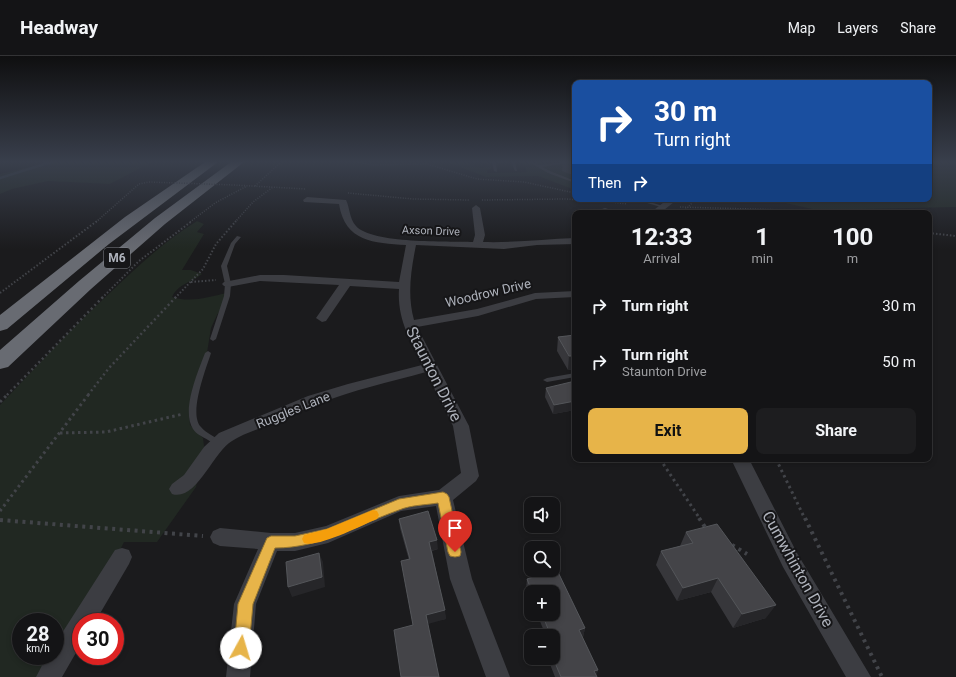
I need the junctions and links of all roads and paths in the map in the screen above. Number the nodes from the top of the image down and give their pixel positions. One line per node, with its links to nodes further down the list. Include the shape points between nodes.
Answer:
1 (131, 191): 31 (path, bridge, via 97,221)
2 (168, 191): 34 (highway, M6)
3 (200, 191): 38 (highway, M6, via 85,285)
4 (239, 191): 42 (path, via 215,203 139,261)
5 (268, 191): 28 (path, via 253,202 216,244 202,269)
6 (344, 193): 8 (path, via 407,199)
7 (307, 200): 25 (street, Axson Drive, via 343,202 347,223 353,230 386,241)
8 (471, 200)
9 (572, 201): 14 (path)
10 (609, 202): 15 (path)
11 (646, 202): 16 (lane)
12 (668, 202): 16 (street)
13 (693, 202): 17 (path)
14 (477, 204): 26 (street, via 480,235)
15 (633, 205)
16 (661, 206): 17 (path); 18 (street)
17 (686, 208): 19 (path)
18 (657, 210)
19 (736, 210): 20 (path)
20 (786, 210)
21 (932, 233): 22 (path)
22 (956, 236)
23 (239, 237): 27 (lane, via 233,243 224,266)
24 (572, 241): 26 (street, Axson Drive, via 504,246)
25 (412, 242): 26 (street, Axson Drive); 30 (street, Staunton Drive)
26 (477, 245)
27 (227, 281): 28 (path); 29 (street, via 278,278); 36 (lane, via 227,296)
28 (190, 282): 44 (path, via 109,368)
29 (346, 283): 30 (street); 33 (street)
30 (404, 286): 35 (street, Staunton Drive)
31 (0, 293)
32 (572, 294): 35 (street, Woodrow Drive, via 535,296 478,312)
33 (322, 318)
34 (0, 325)
35 (408, 325): 39 (street, Staunton Drive)
36 (213, 339)
37 (208, 353): 43 (lane)
38 (0, 362)
39 (430, 367): 45 (street, Ruggles Lane, via 313,400 225,437); 50 (street, Staunton Drive, via 461,426 470,476)
40 (572, 376): 41 (lane)
41 (547, 380)
42 (0, 402)
43 (193, 412): 44 (path, via 106,432); 45 (lane, via 197,428)
44 (59, 433): 51 (path)
45 (219, 443): 49 (street, Ruggles Lane, via 190,480)
46 (662, 462): 53 (path)
47 (741, 462): 64 (street, Cumwhinton Drive, via 790,560)
48 (777, 462): 65 (path)
49 (178, 489)
50 (443, 497): 55 (street, via 399,504 328,534 295,542); 63 (street, via 461,579)
51 (0, 511)
52 (0, 520): 54 (path)
53 (709, 532)
54 (220, 537): 55 (street)
55 (271, 542): 62 (street, via 245,604)
56 (728, 543): 57 (path)
57 (747, 554)
58 (122, 557): 59 (street)
59 (87, 613)
60 (72, 638): 61 (street)
61 (48, 677)
62 (238, 677)
63 (498, 677)
64 (859, 677)
65 (882, 677)

